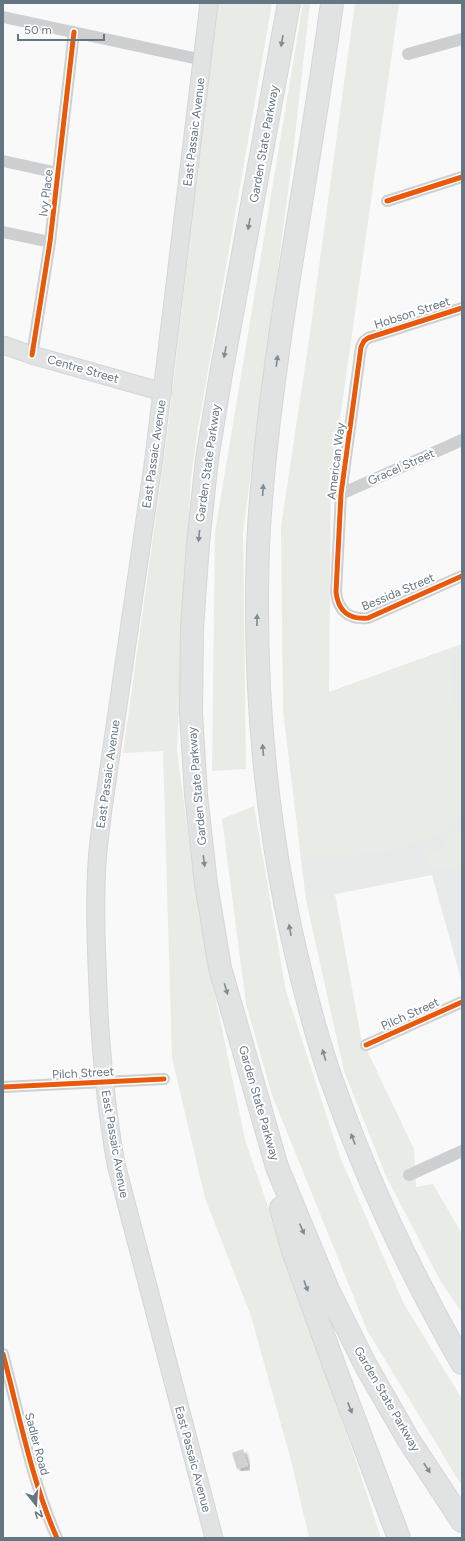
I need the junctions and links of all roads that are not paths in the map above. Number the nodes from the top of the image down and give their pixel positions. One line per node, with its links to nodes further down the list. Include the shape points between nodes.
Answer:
1 (209, 3): 8 (main road, East Passaic Avenue)
2 (289, 3): 30 (highway, Garden State Parkway, one-way to 30, via 207,458 192,628 192,713 196,795 206,884 220,968)
3 (332, 3): 31 (highway, one-way to 3, via 336,1092 311,1013 291,934 267,788 259,694 257,627 258,546 274,380)
4 (3, 17): 5 (street)
5 (74, 32): 8 (street); 10 (street, Ivy Place)
6 (462, 39): 7 (street)
7 (408, 54)
8 (202, 60): 19 (main road, East Passaic Avenue)
9 (3, 161): 10 (street)
10 (58, 173): 14 (street, Ivy Place)
11 (462, 177): 12 (street)
12 (387, 200)
13 (3, 232): 14 (street)
14 (50, 242): 18 (street, Ivy Place)
15 (462, 308): 16 (street, Hobson Street)
16 (368, 338): 21 (street, American Way, via 364,341 360,354)
17 (3, 345): 18 (main road, Centre Street)
18 (32, 355): 19 (main road, Centre Street)
19 (163, 392): 27 (main road, East Passaic Avenue, via 97,862 95,913)
20 (462, 440): 21 (street, Gracel Street)
21 (341, 494): 23 (street, American Way)
22 (462, 576): 23 (street, Bessida Street, via 368,618 352,617 345,613 336,600)
23 (336, 589)
24 (462, 1002): 25 (street, Pilch Street)
25 (366, 1045)
26 (164, 1079): 27 (street, Pilch Street)
27 (104, 1082): 28 (street, Pilch Street); 38 (main road, East Passaic Avenue, via 108,1123 122,1193)
28 (3, 1087)
29 (462, 1151): 32 (street)
30 (277, 1167): 36 (highway, Garden State Parkway, one-way to 36, via 328,1290 366,1366 408,1439); 39 (highway, one-way to 39, via 280,1205 287,1232)
31 (365, 1169): 33 (highway); 35 (highway, via 399,1246)
32 (409, 1175)
33 (462, 1334)
34 (3, 1354): 37 (street, Sadler Road, via 37,1484)
35 (462, 1363)
36 (462, 1521)
37 (57, 1538)
38 (214, 1538)
39 (399, 1538)

